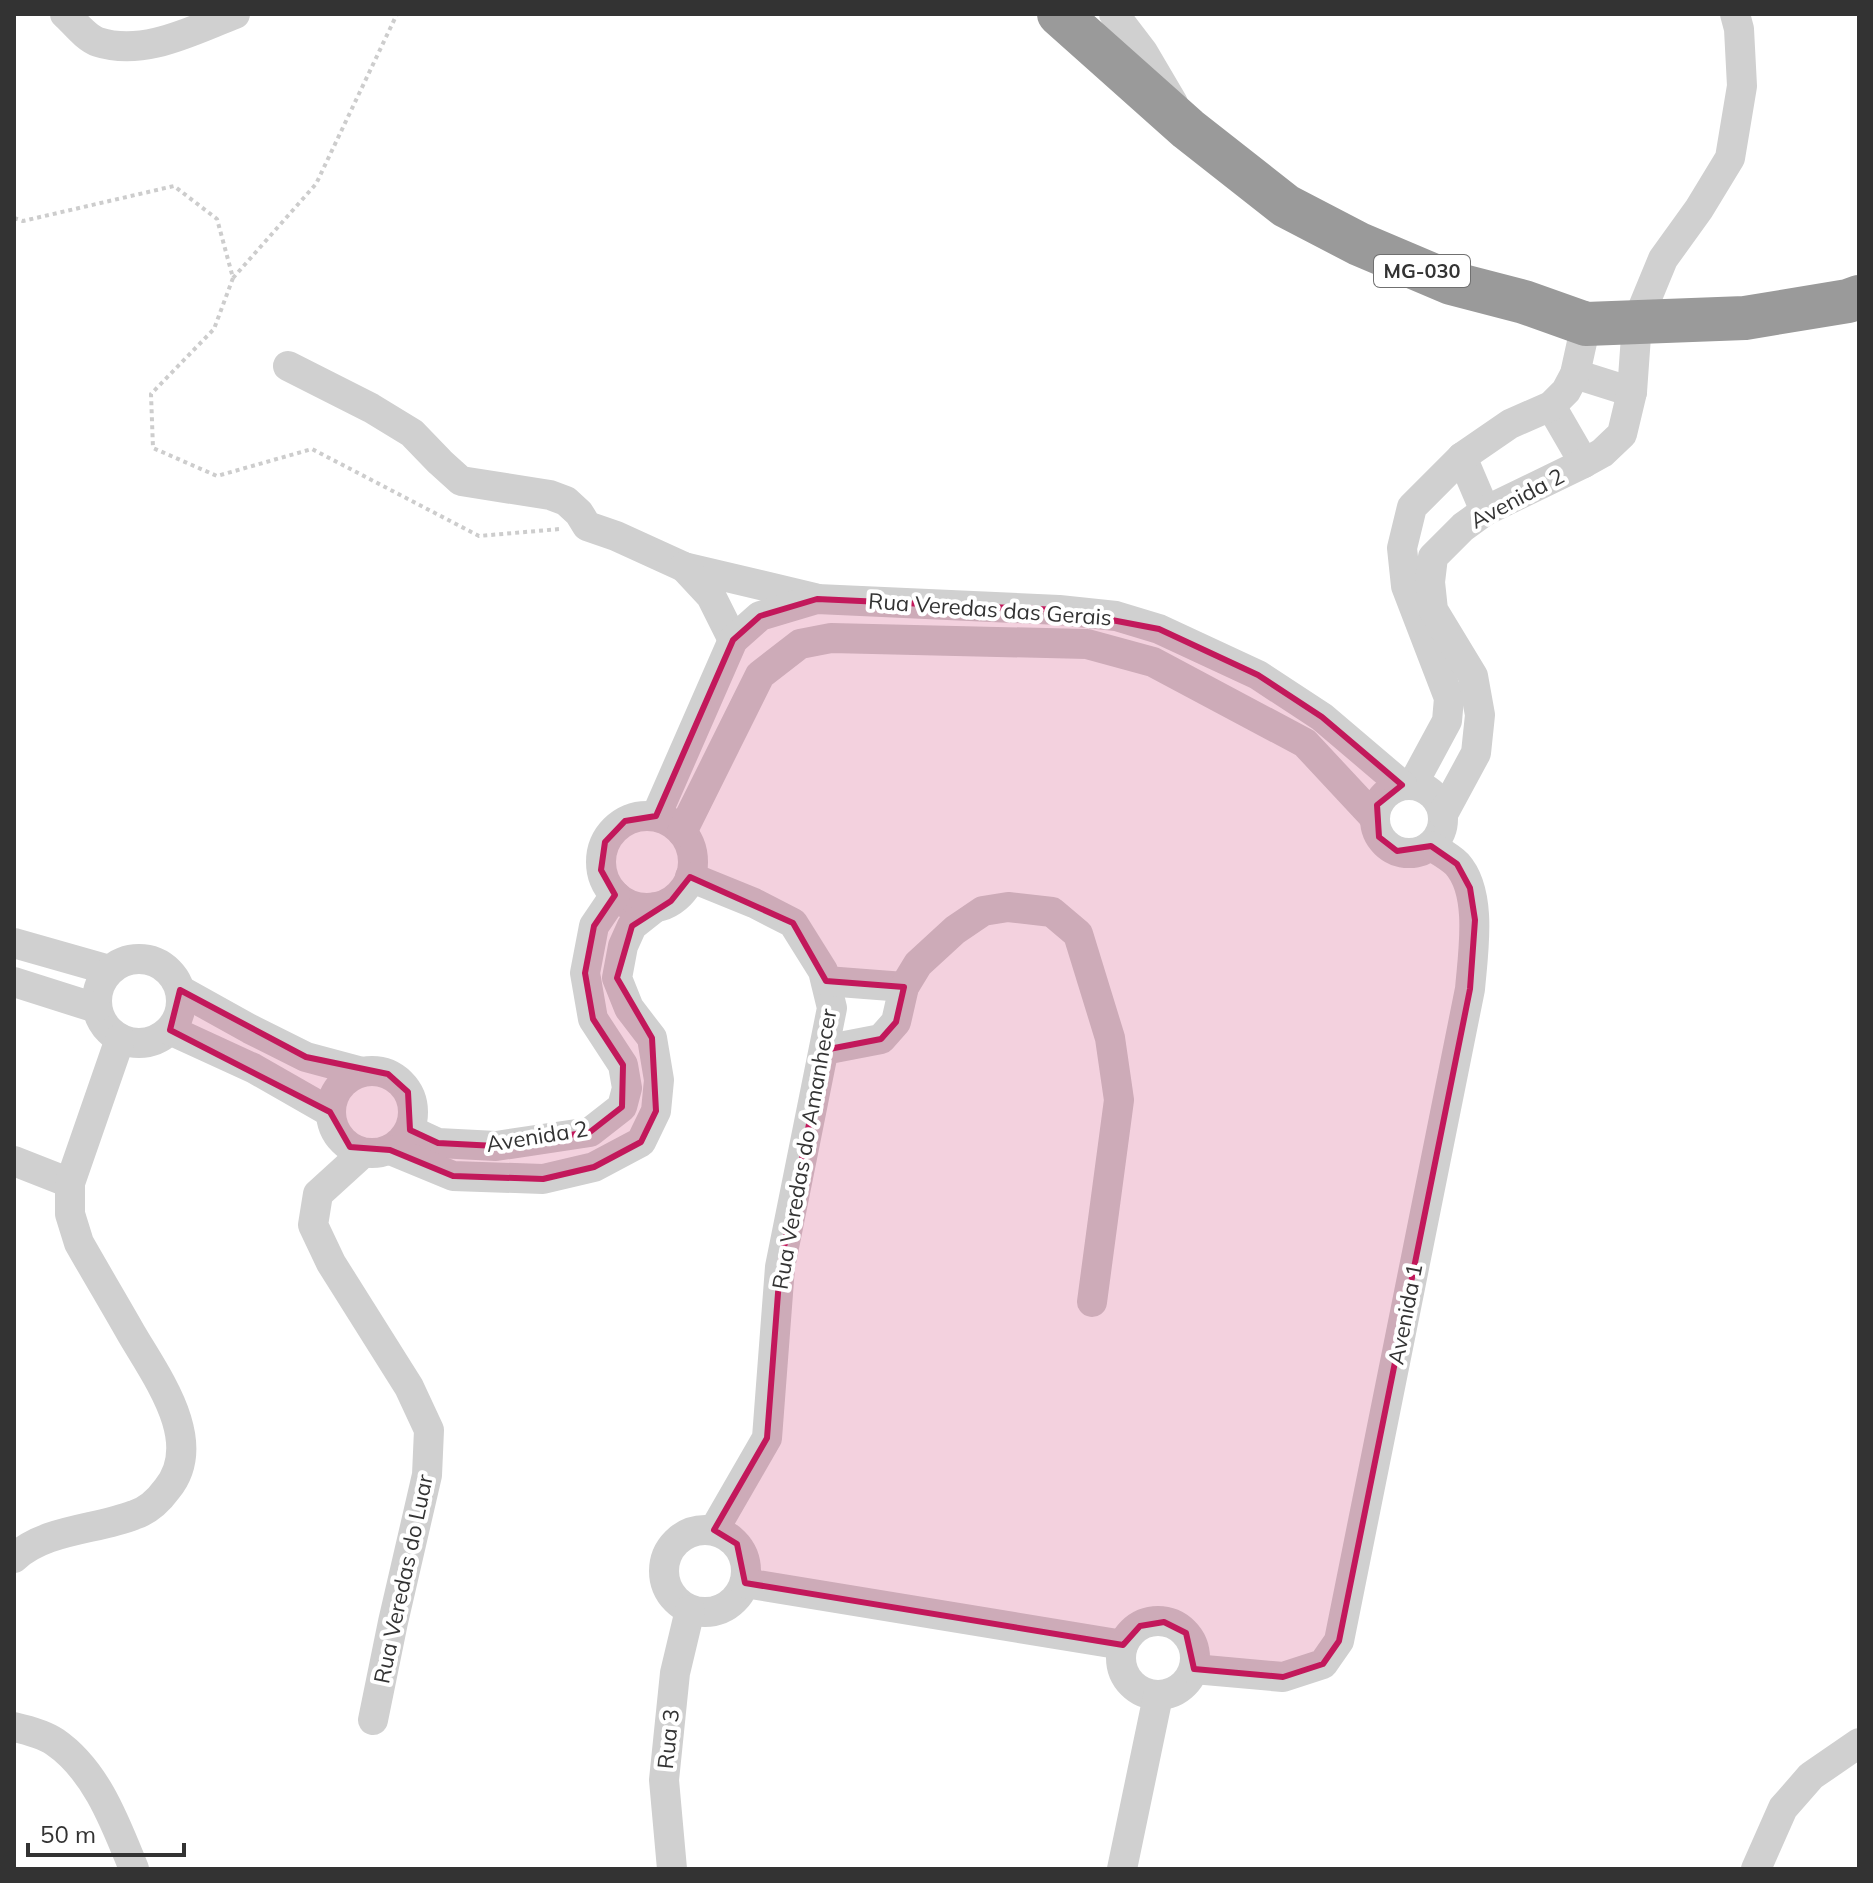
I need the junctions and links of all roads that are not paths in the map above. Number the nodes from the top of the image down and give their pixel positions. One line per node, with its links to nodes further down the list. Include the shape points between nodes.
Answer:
1 (65, 14): 2 (street, via 95,41 130,47 163,41)
2 (235, 14)
3 (1059, 14): 6 (highway, MG-030)
4 (1114, 14): 6 (street)
5 (1735, 14): 8 (street, Avenida 2, via 1742,86 1730,158 1663,259)
6 (1188, 129): 9 (highway, MG-030, via 1286,206 1359,244 1451,283)
7 (1859, 297): 8 (highway, MG-030, via 1745,318)
8 (1637, 322): 9 (highway, MG-030); 12 (street, Avenida 2)
9 (1586, 324): 11 (street)
10 (288, 366): 17 (street, via 412,433 461,481 566,501 587,526)
11 (1575, 374): 12 (street); 13 (street)
12 (1632, 392): 15 (street, Avenida 2, via 1622,434)
13 (1551, 406): 14 (street, via 1510,424); 15 (street)
14 (1462, 457): 16 (street); 20 (street, via 1412,507 1402,548 1406,586 1449,698 1447,721)
15 (1584, 463): 16 (street, Avenida 2)
16 (1485, 511): 21 (street, Avenida 2, via 1433,557 1433,610 1473,676 1480,715 1476,753)
17 (684, 567): 18 (street); 19 (street, via 711,596)
18 (817, 599): 19 (street, Rua Veredas das Gerais, via 760,616); 20 (street, Rua Veredas das Gerais, via 1059,610 1116,616 1159,629 1258,675)
19 (733, 640): 22 (street, Rua Veredas das Gerais)
20 (1407, 784): 21 (street, via 1433,793); 23 (street, via 1383,796)
21 (1443, 814): 25 (street, via 1439,837)
22 (656, 816): 24 (street); 27 (street, via 625,821 605,842 601,870)
23 (1374, 817): 24 (street, Rua Veredas das Gerais, via 1305,743 1153,662 1087,644 831,638 800,644 760,675); 25 (street, via 1387,846 1409,853)
24 (682, 832): 26 (street, via 693,861)
25 (1431, 846): 50 (street, Avenida 1, via 1457,864 1470,888 1475,920 1470,989 1339,1641 1323,1664 1283,1677)
26 (690, 877): 28 (street, via 683,891); 31 (street, Rua Veredas do Amanhecer, via 793,923)
27 (615, 895): 28 (street, via 627,903); 41 (street, Avenida 2, via 594,926 585,973 593,1019 623,1065 627,1088 622,1107 590,1132 496,1146)
28 (656, 907): 41 (street, Avenida 2, via 632,926 617,978 629,1008 652,1038 659,1080 656,1111 641,1142 594,1167 543,1179 453,1176)
29 (14, 943): 30 (street)
30 (109, 970): 34 (street, via 136,958 151,960 164,966); 35 (street, via 96,994)
31 (826, 981): 33 (street); 38 (street, Rua Veredas do Amanhecer, via 832,1008)
32 (14, 982): 35 (street)
33 (904, 987): 38 (street, via 896,1022 881,1039); 44 (street, via 918,964 983,911 1008,907 1052,912 1078,934 1110,1038 1119,1100)
34 (180, 990): 36 (street, via 181,1005); 39 (street, via 306,1057)
35 (96, 1008): 37 (street, via 100,1020)
36 (170, 1030): 37 (street, via 146,1043); 40 (street, via 253,1068)
37 (120, 1039): 43 (street)
38 (824, 1050): 45 (street, Rua Veredas do Amanhecer, via 780,1267 767,1438)
39 (362, 1072): 40 (street, via 339,1086); 41 (street, via 388,1074 400,1081 413,1104 413,1118)
40 (330, 1112): 41 (street, via 332,1126 350,1147)
41 (388, 1144): 52 (street, Rua Veredas do Luar, via 318,1194 313,1225 429,1430 427,1475)
42 (14, 1161): 43 (street)
43 (70, 1183): 46 (street, via 70,1214 79,1243 173,1406 182,1446 176,1479 137,1515 52,1537)
44 (1092, 1302)
45 (714, 1530): 47 (street, via 737,1544 747,1569); 48 (street, via 687,1534 668,1553 664,1580 669,1593)
46 (14, 1558)
47 (745, 1583): 48 (street, via 730,1605 704,1613); 49 (street)
48 (690, 1610): 56 (street, Rua 3, via 675,1673 664,1780)
49 (1123, 1645): 50 (street, via 1130,1634 1151,1622 1176,1626 1193,1644); 51 (street, via 1127,1679)
50 (1194, 1669): 51 (street, via 1181,1688)
51 (1158, 1696): 57 (street)
52 (373, 1720)
53 (17, 1723): 55 (street, via 54,1741 84,1769 108,1806)
54 (1859, 1743): 58 (street, via 1811,1776 1783,1808)
55 (134, 1869)
56 (672, 1869)
57 (1122, 1869)
58 (1756, 1869)

